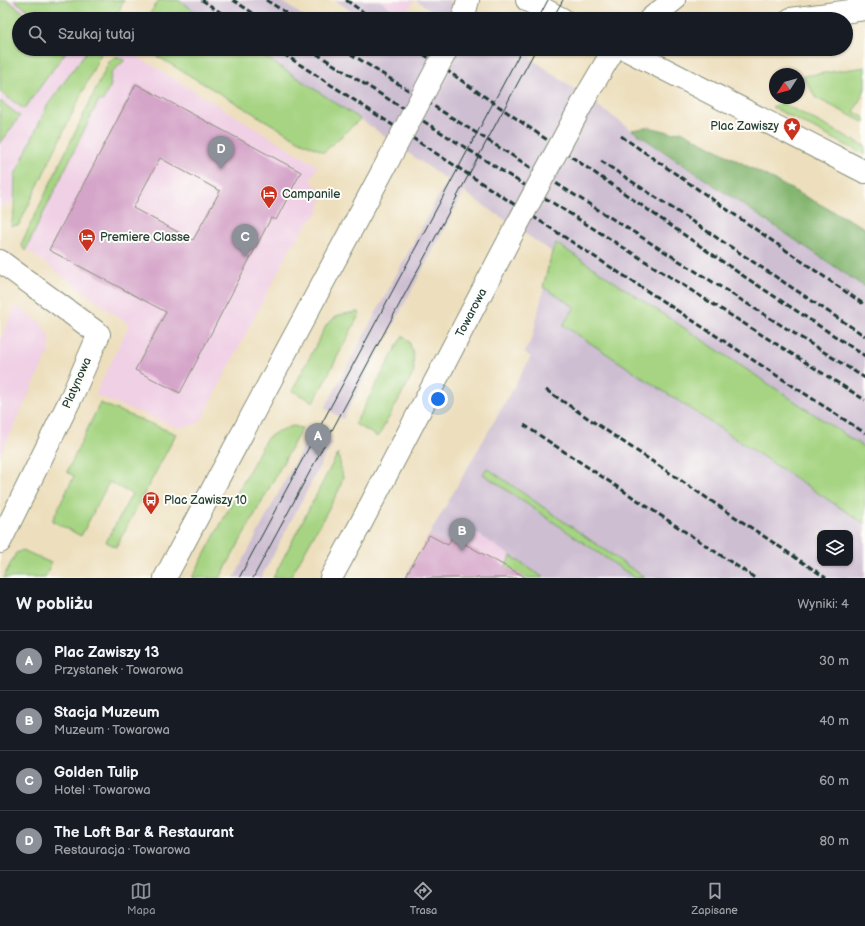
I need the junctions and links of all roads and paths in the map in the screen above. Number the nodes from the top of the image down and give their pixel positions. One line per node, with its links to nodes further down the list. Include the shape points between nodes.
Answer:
1 (527, 0): 4 (main road)
2 (674, 0): 5 (main road)
3 (865, 9): 6 (main road)
4 (549, 12)
5 (659, 12)
6 (842, 12)
7 (443, 56): 13 (main road, bridge)
8 (610, 56): 14 (main road, Towarowa, bridge, via 509,240)
9 (639, 56): 10 (main road)
10 (865, 172)
11 (0, 261): 12 (main road, Platynowa, via 99,334 72,396)
12 (0, 542)
13 (165, 578)
14 (331, 578)

